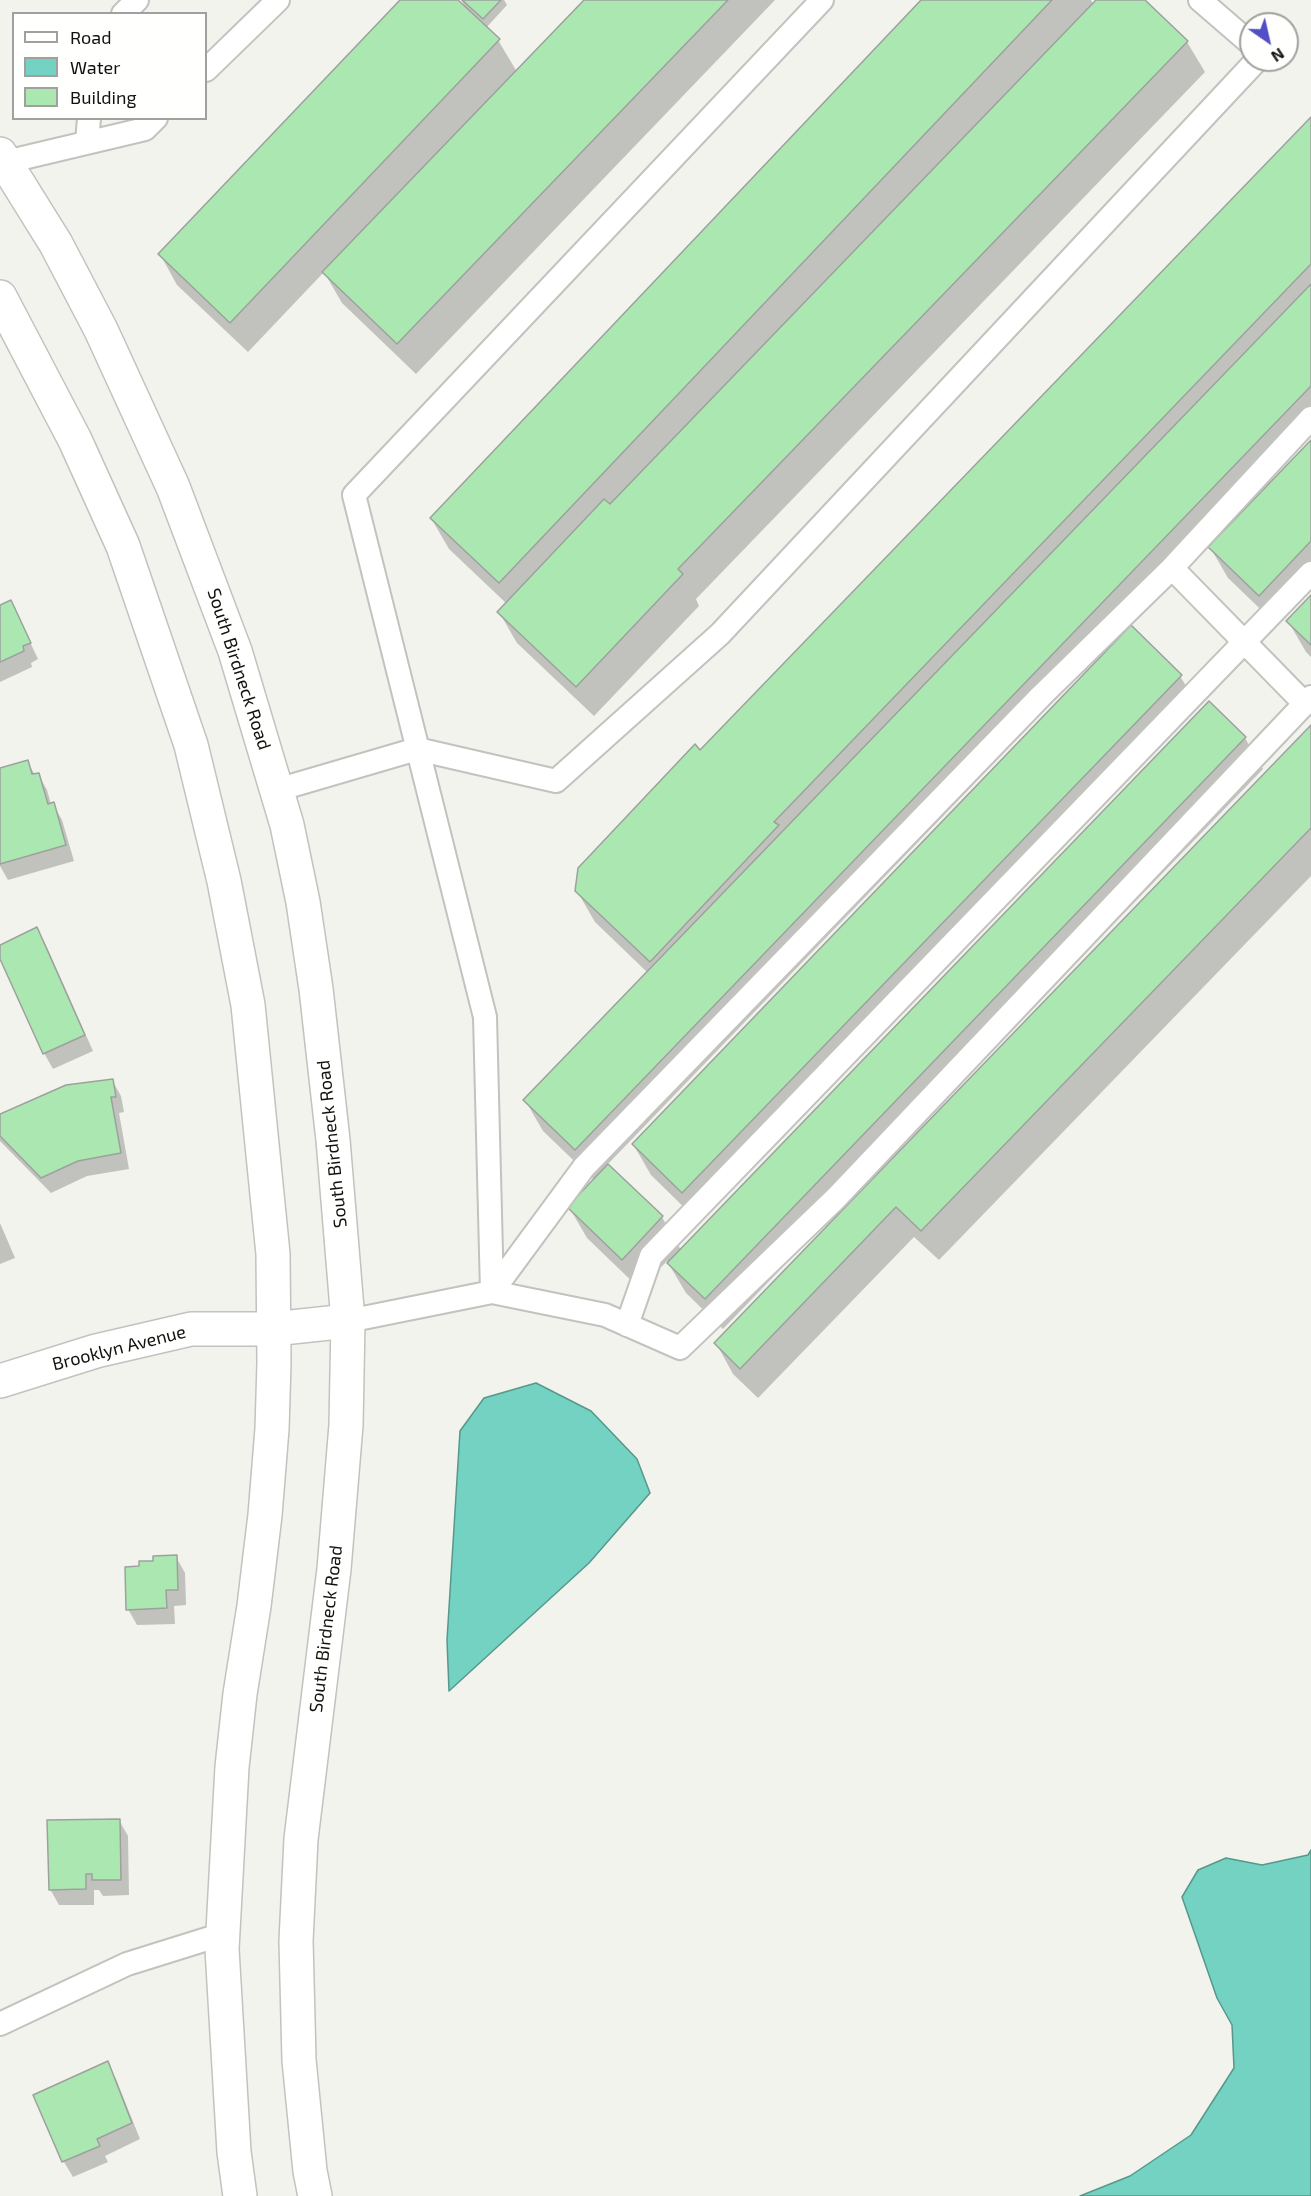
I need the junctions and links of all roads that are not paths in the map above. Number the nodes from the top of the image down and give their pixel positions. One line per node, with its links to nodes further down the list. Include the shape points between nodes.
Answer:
1 (137, 0): 5 (lane)
2 (278, 0): 7 (lane)
3 (822, 0): 19 (lane, via 354,495)
4 (1200, 0): 6 (lane)
5 (125, 12)
6 (1239, 34)
7 (207, 69)
8 (1246, 72): 19 (lane, via 720,634 556,781)
9 (89, 120): 11 (lane)
10 (154, 120): 11 (lane, via 145,129)
11 (87, 143): 12 (lane)
12 (2, 160): 20 (main road, South Birdneck Road, via 56,244 101,330 173,487 236,651)
13 (0, 297): 24 (main road, via 75,440 123,546 191,745 224,880 248,1005 273,1254)
14 (1311, 418): 15 (lane)
15 (1172, 568): 17 (lane); 21 (lane, via 1041,696 584,1167)
16 (1311, 573): 17 (lane)
17 (1245, 641): 18 (lane); 23 (lane, via 651,1256)
18 (1308, 700): 23 (lane, via 836,1198 680,1348)
19 (417, 749): 20 (lane); 21 (lane, via 485,1017)
20 (277, 790): 22 (main road, South Birdneck Road, via 303,902 316,989)
21 (492, 1292): 22 (lane); 23 (lane, via 605,1315)
22 (348, 1321): 24 (main road, Brooklyn Avenue); 29 (main road, South Birdneck Road, via 346,1425 335,1557 301,1839 296,1941 299,2060)
23 (627, 1325)
24 (273, 1329): 25 (main road, Brooklyn Avenue, via 191,1329 96,1351); 26 (main road, via 267,1494 232,1767)
25 (0, 1381)
26 (223, 1934): 27 (lane, via 127,1964); 28 (main road, via 234,2152)
27 (0, 2024)
28 (240, 2196)
29 (315, 2196)

